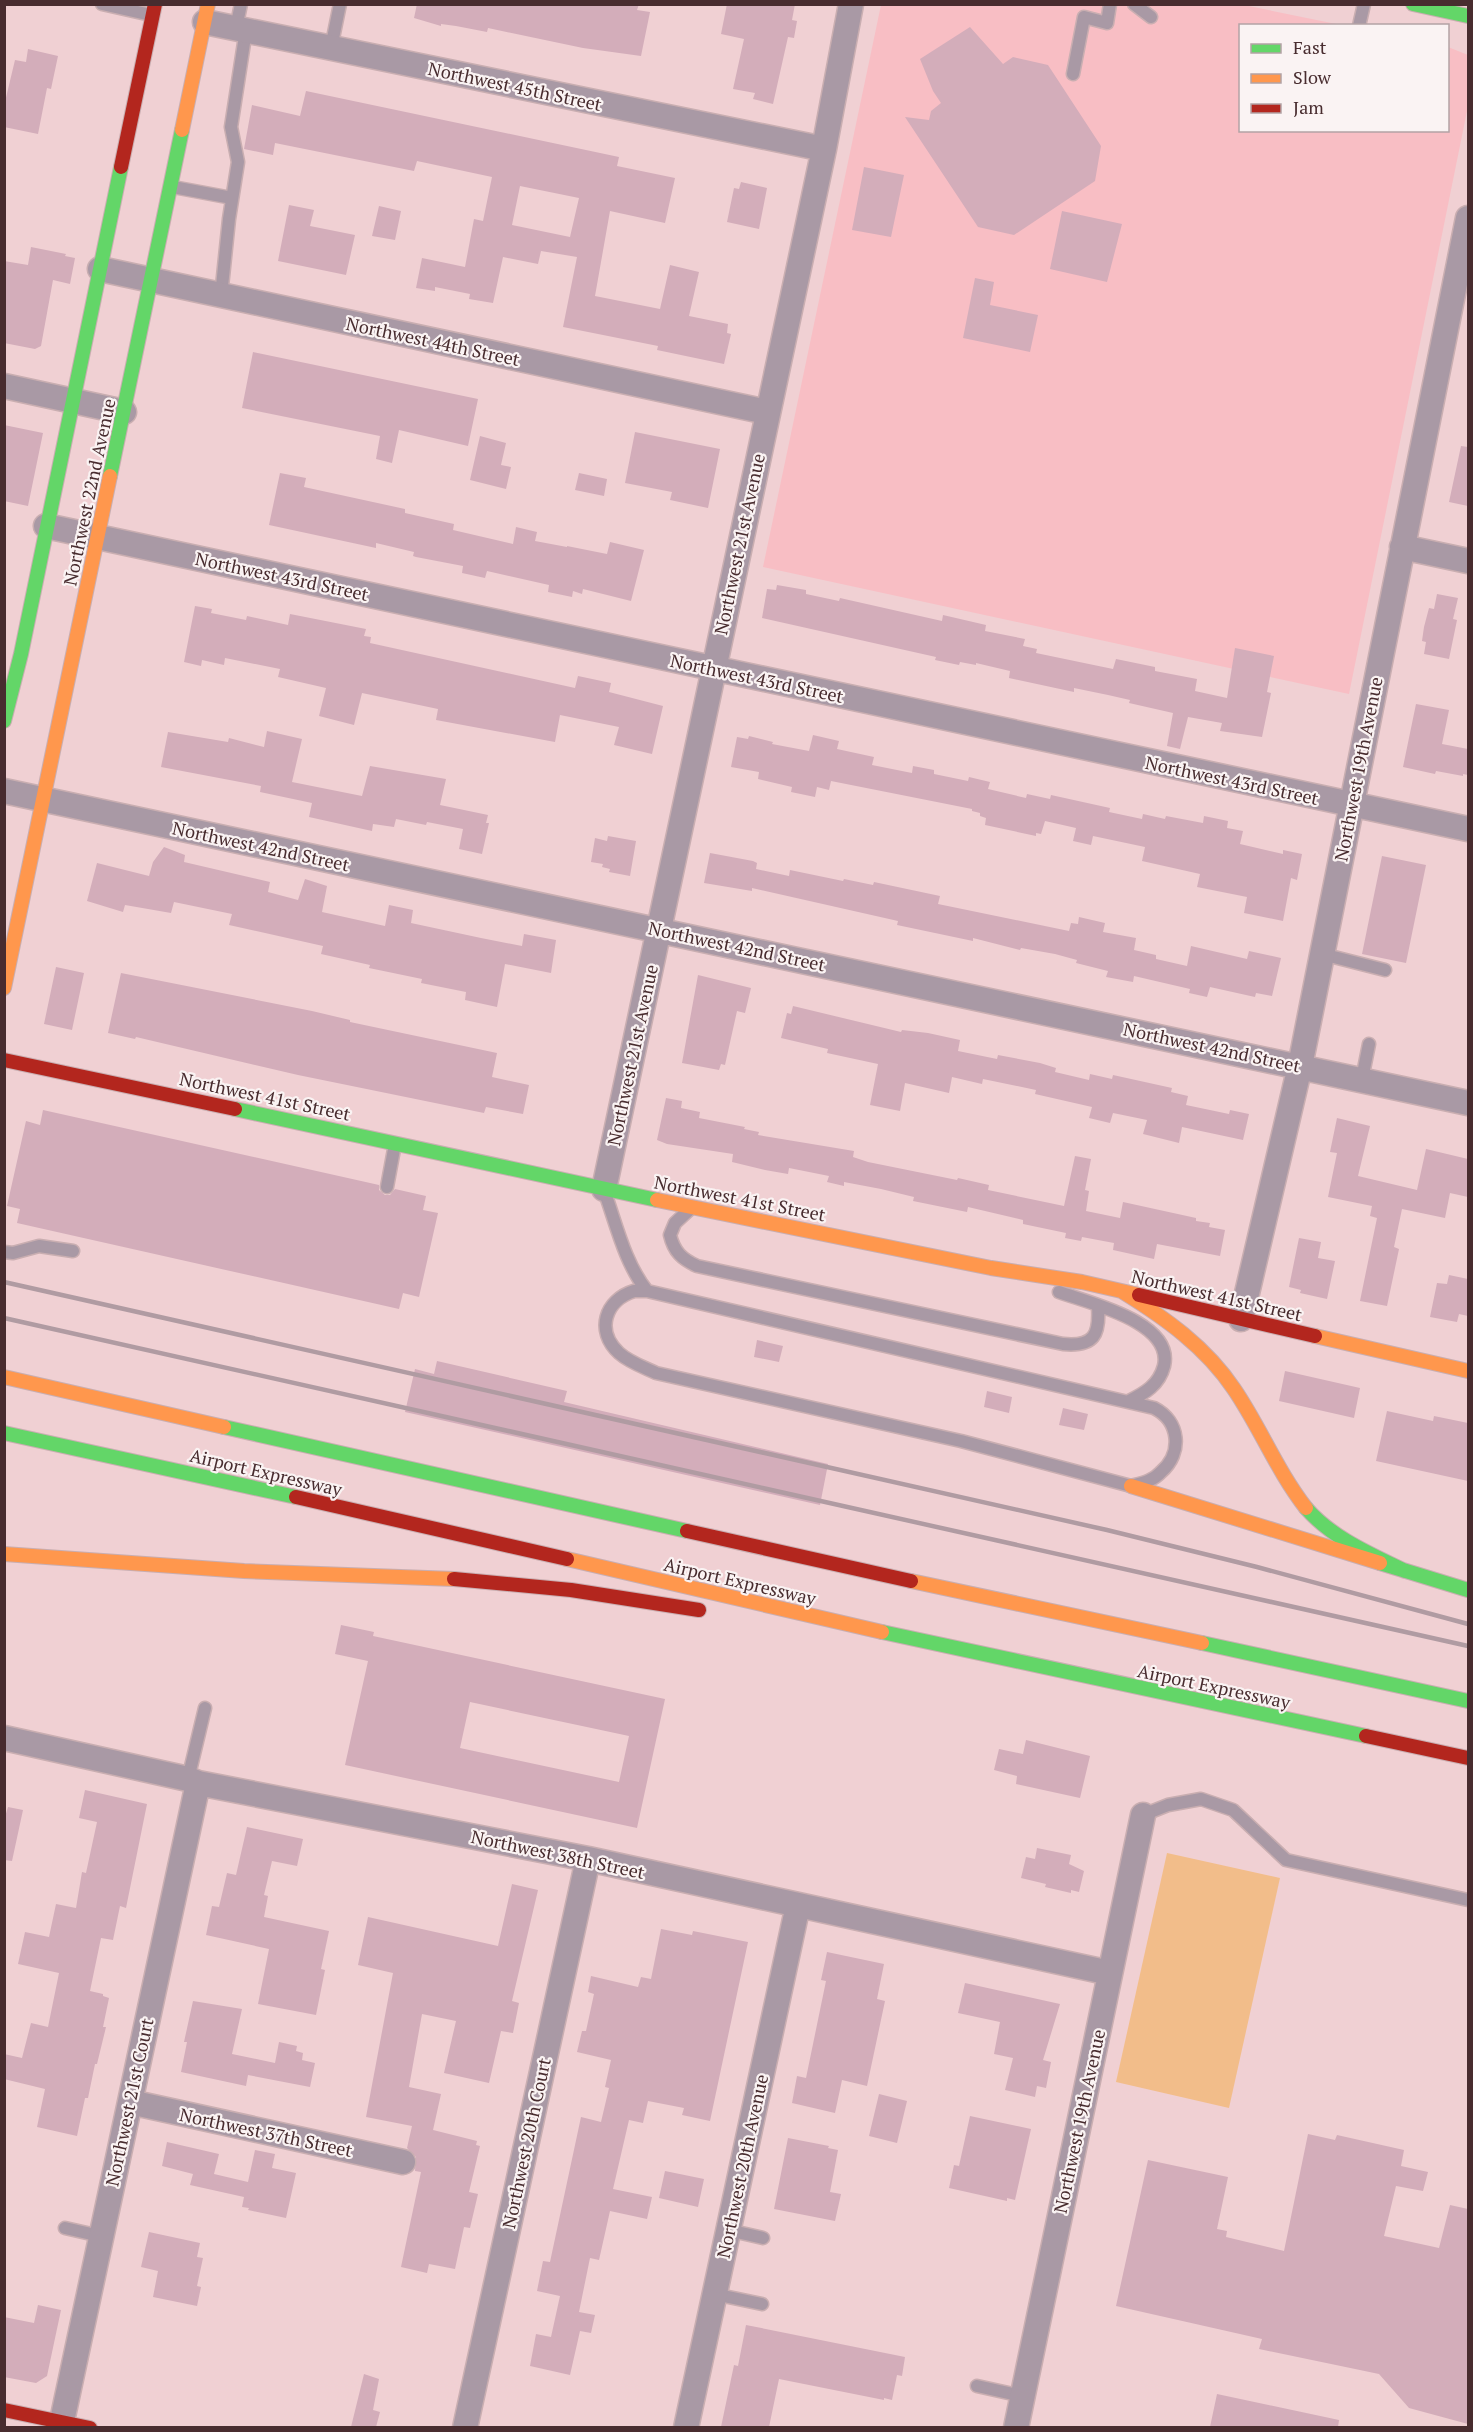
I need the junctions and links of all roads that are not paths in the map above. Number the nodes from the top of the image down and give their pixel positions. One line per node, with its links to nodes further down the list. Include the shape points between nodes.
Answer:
1 (102, 4): 9 (lane)
2 (241, 4): 14 (lane)
3 (340, 4): 15 (lane)
4 (851, 4): 17 (street, Northwest 21st Avenue)
5 (1110, 4): 16 (lane, via 1107,23 1084,17)
6 (1134, 4): 12 (lane)
7 (1364, 4): 13 (lane)
8 (1413, 4): 11 (main road)
9 (154, 10): 21 (main road, Northwest 22nd Avenue)
10 (207, 13): 14 (street, Northwest 45th Street); 18 (main road, Northwest 22nd Avenue)
11 (1468, 16)
12 (1151, 17)
13 (1359, 24)
14 (241, 29): 15 (street, Northwest 45th Street); 19 (lane, via 231,127 238,162)
15 (331, 48): 17 (street, Northwest 45th Street)
16 (1073, 74)
17 (824, 149): 28 (street, Northwest 21st Avenue)
18 (171, 186): 19 (lane); 22 (main road, Northwest 22nd Avenue)
19 (232, 198): 24 (lane)
20 (1468, 218): 23 (street, Northwest 19th Avenue)
21 (100, 269): 22 (street, Northwest 44th Street); 26 (main road, Northwest 22nd Avenue)
22 (151, 281): 24 (street, Northwest 44th Street); 27 (main road, Northwest 22nd Avenue)
23 (1462, 284): 31 (street, Northwest 19th Avenue)
24 (221, 296): 28 (street, Northwest 44th Street)
25 (4, 386): 26 (street)
26 (72, 400): 27 (street); 29 (main road, Northwest 22nd Avenue)
27 (124, 412): 30 (main road, Northwest 22nd Avenue)
28 (767, 412): 33 (street, Northwest 21st Avenue)
29 (46, 526): 30 (street, Northwest 43rd Street); 34 (main road, Northwest 22nd Avenue)
30 (98, 537): 33 (street, Northwest 43rd Street); 36 (main road, Northwest 22nd Avenue)
31 (1402, 547): 32 (street); 37 (street, Northwest 19th Avenue)
32 (1468, 561)
33 (713, 669): 37 (street, Northwest 43rd Street); 39 (street, Northwest 21st Avenue)
34 (4, 721)
35 (4, 791): 36 (street, Northwest 42nd Street)
36 (43, 800): 39 (street, Northwest 42nd Street); 42 (main road, Northwest 22nd Avenue)
37 (1351, 805): 38 (street, Northwest 43rd Street); 40 (street, Northwest 19th Avenue)
38 (1468, 829)
39 (658, 929): 45 (street, Northwest 42nd Street); 50 (street, Northwest 21st Avenue)
40 (1322, 954): 41 (lane); 45 (street, Northwest 19th Avenue)
41 (1385, 970)
42 (4, 988)
43 (1369, 1044): 46 (lane)
44 (4, 1060): 48 (main road, Northwest 41st Street)
45 (1300, 1066): 46 (street, Northwest 42nd Street); 58 (street, Northwest 19th Avenue)
46 (1362, 1079): 47 (street, Northwest 42nd Street)
47 (1468, 1102)
48 (395, 1143): 49 (lane); 50 (main road, Northwest 41st Street)
49 (387, 1187)
50 (604, 1189): 51 (main road, Northwest 41st Street); 55 (lane, via 626,1255)
51 (694, 1207): 54 (main road, Northwest 41st Street); 57 (lane, via 675,1223 670,1235 677,1252 697,1266 1063,1344 1086,1343 1094,1337)
52 (73, 1251): 53 (lane, via 39,1246)
53 (4, 1252)
54 (991, 1268): 56 (main road, Northwest 41st Street, via 1082,1281); 57 (lane)
55 (647, 1291): 61 (lane); 63 (lane, via 634,1291 616,1299 606,1318 606,1329 618,1352 656,1373 961,1441)
56 (1123, 1292): 58 (main road, Northwest 41st Street); 65 (main road, via 1180,1328 1200,1346 1243,1402 1292,1488 1317,1520 1354,1546)
57 (1098, 1306): 61 (lane, via 1145,1328 1161,1342 1165,1352 1161,1375 1153,1386)
58 (1241, 1318): 59 (main road, Northwest 41st Street)
59 (1468, 1371)
60 (4, 1377): 70 (main road, Airport Expressway, via 762,1548)
61 (1129, 1401): 63 (lane, via 1164,1413 1171,1421 1176,1441 1170,1463 1161,1473)
62 (4, 1433): 69 (main road, Airport Expressway)
63 (1131, 1486): 65 (main road)
64 (4, 1554): 67 (main road, via 244,1571 458,1579 571,1590)
65 (1405, 1571): 66 (main road)
66 (1468, 1590)
67 (713, 1612)
68 (772, 1621): 69 (main road)
69 (961, 1650): 73 (main road, Airport Expressway)
70 (1468, 1701)
71 (205, 1708): 74 (lane)
72 (4, 1738): 74 (street, Northwest 38th Street)
73 (1468, 1758)
74 (193, 1781): 76 (street, Northwest 38th Street); 80 (street, Northwest 21st Court)
75 (1143, 1815): 77 (lane, via 1201,1799 1233,1810 1286,1860); 79 (street, Northwest 19th Avenue)
76 (588, 1859): 78 (street, Northwest 38th Street); 92 (street, Northwest 20th Court)
77 (1468, 1900)
78 (798, 1905): 79 (street, Northwest 38th Street); 83 (street, Northwest 20th Avenue)
79 (1110, 1973): 89 (street, Northwest 19th Avenue)
80 (130, 2102): 81 (street, Northwest 37th Street); 84 (street, Northwest 21st Court)
81 (403, 2162)
82 (65, 2228): 84 (lane)
83 (728, 2230): 85 (lane); 86 (street, Northwest 20th Avenue)
84 (100, 2236): 91 (street, Northwest 21st Court)
85 (762, 2238)
86 (714, 2294): 87 (lane); 93 (street, Northwest 20th Avenue)
87 (762, 2304)
88 (977, 2386): 89 (lane)
89 (1022, 2396): 94 (street, Northwest 19th Avenue)
90 (4, 2410): 91 (main road)
91 (79, 2426)
92 (465, 2427)
93 (686, 2427)
94 (1016, 2427)

